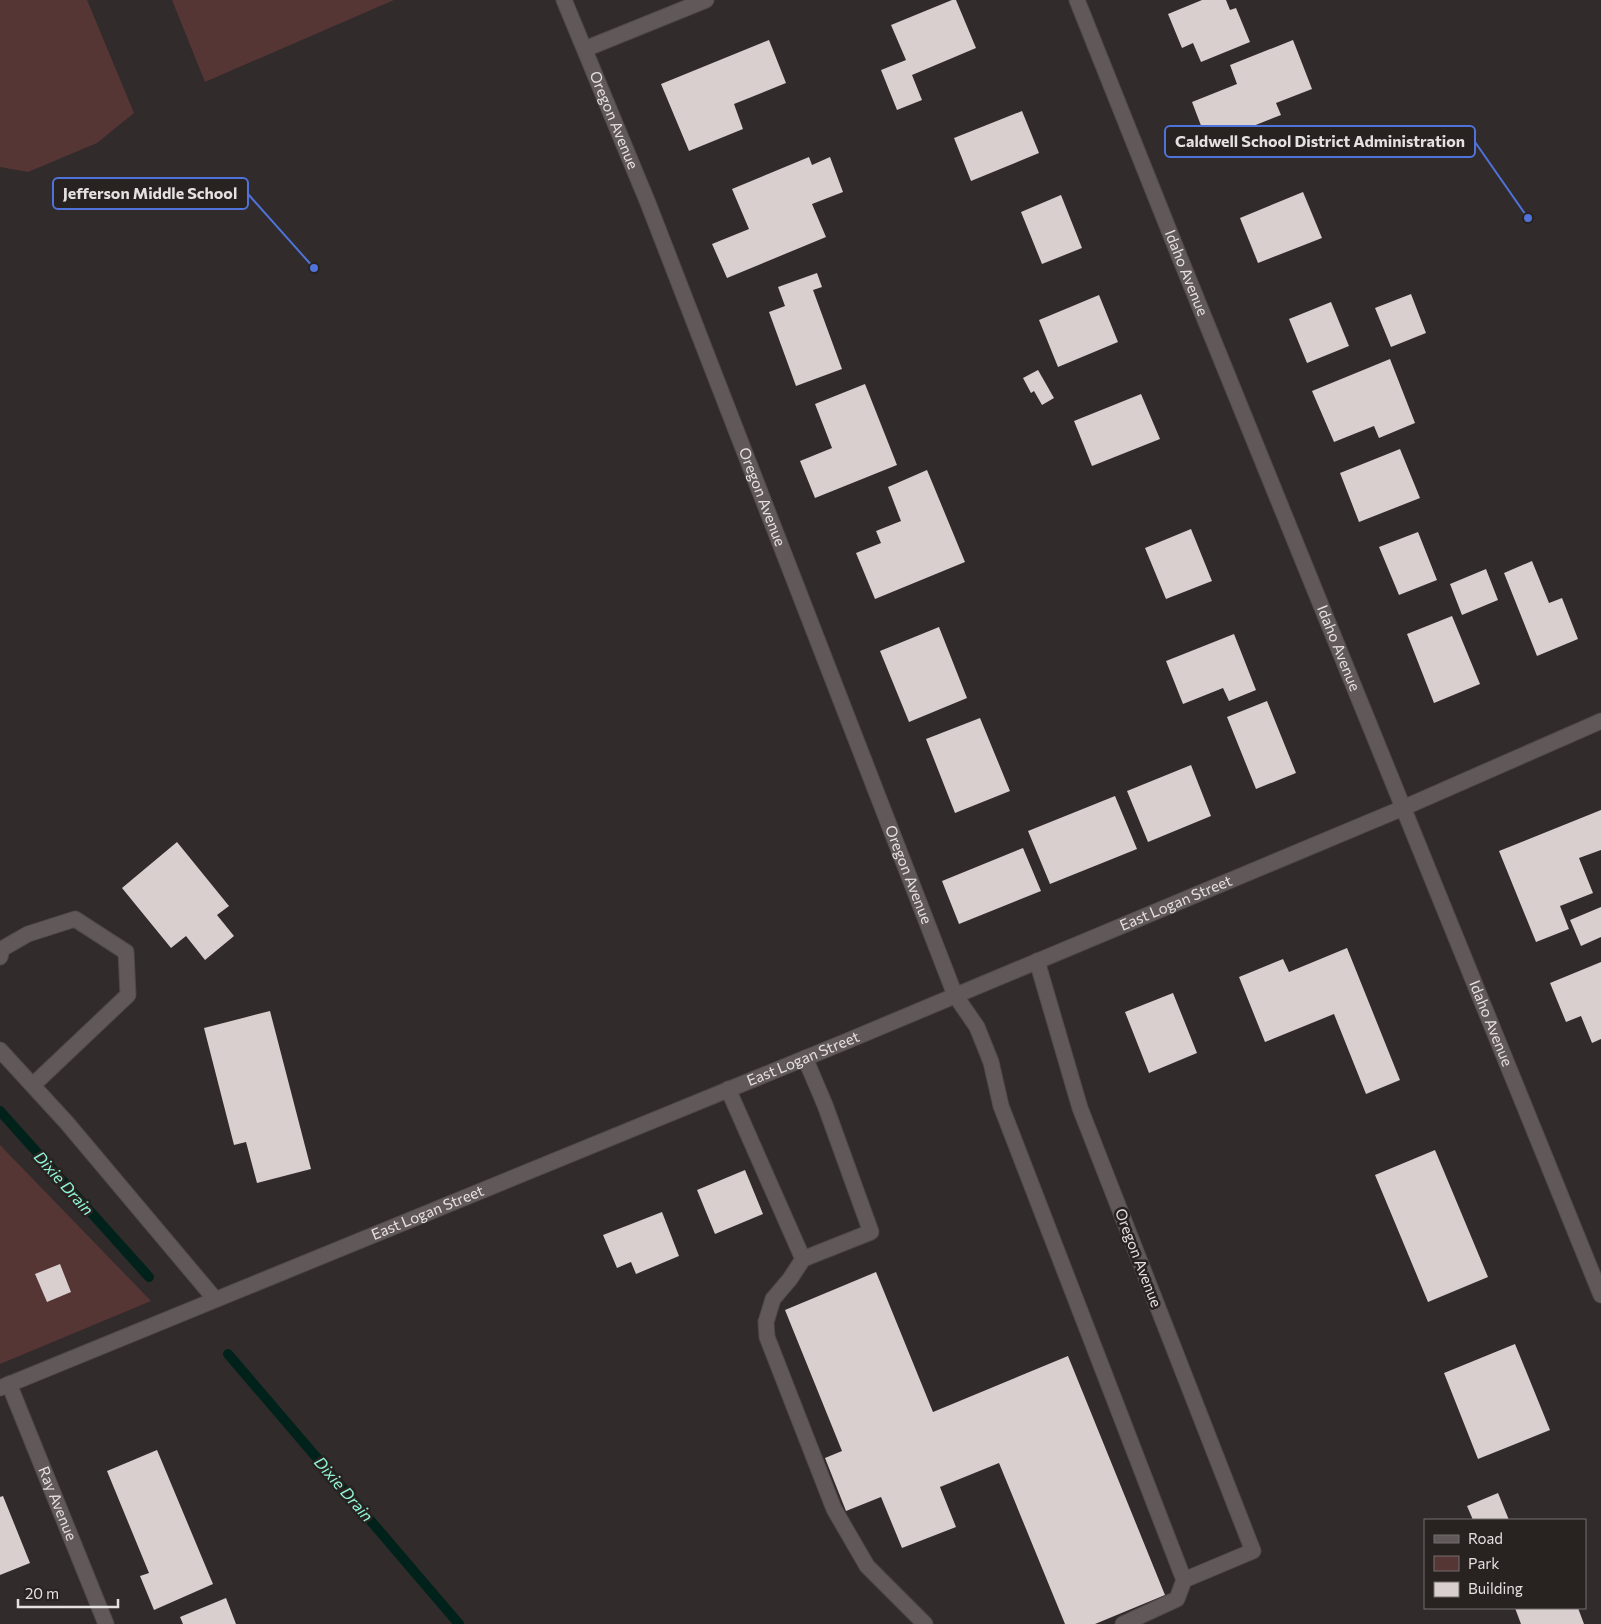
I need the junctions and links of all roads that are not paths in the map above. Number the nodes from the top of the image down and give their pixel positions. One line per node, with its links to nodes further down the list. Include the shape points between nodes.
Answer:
1 (564, 0): 4 (street, Oregon Avenue)
2 (706, 0): 4 (street)
3 (1077, 0): 6 (street, Idaho Avenue)
4 (585, 49): 9 (street, Oregon Avenue, via 652,212)
5 (1601, 721): 6 (street, East Logan Street)
6 (1403, 808): 8 (street, East Logan Street); 15 (street, Idaho Avenue)
7 (0, 957): 12 (street, via 2,949 28,934 75,919 126,952 128,995)
8 (1037, 961): 9 (street, East Logan Street); 18 (street, Oregon Avenue, via 1080,1108 1253,1551)
9 (955, 996): 11 (street, East Logan Street); 18 (street, Oregon Avenue, via 977,1027 991,1062 1001,1106)
10 (0, 1050): 12 (street)
11 (805, 1058): 13 (street, East Logan Street); 14 (street, via 871,1232)
12 (33, 1085): 16 (street)
13 (728, 1089): 14 (street); 16 (street, East Logan Street)
14 (802, 1259): 20 (street, via 773,1299 766,1322 767,1337 834,1509 866,1566)
15 (1601, 1295)
16 (215, 1299): 17 (street, East Logan Street)
17 (5, 1386): 19 (street, Ray Avenue)
18 (1184, 1580): 21 (street, via 1177,1598)
19 (106, 1624)
20 (925, 1624)
21 (1123, 1624)

